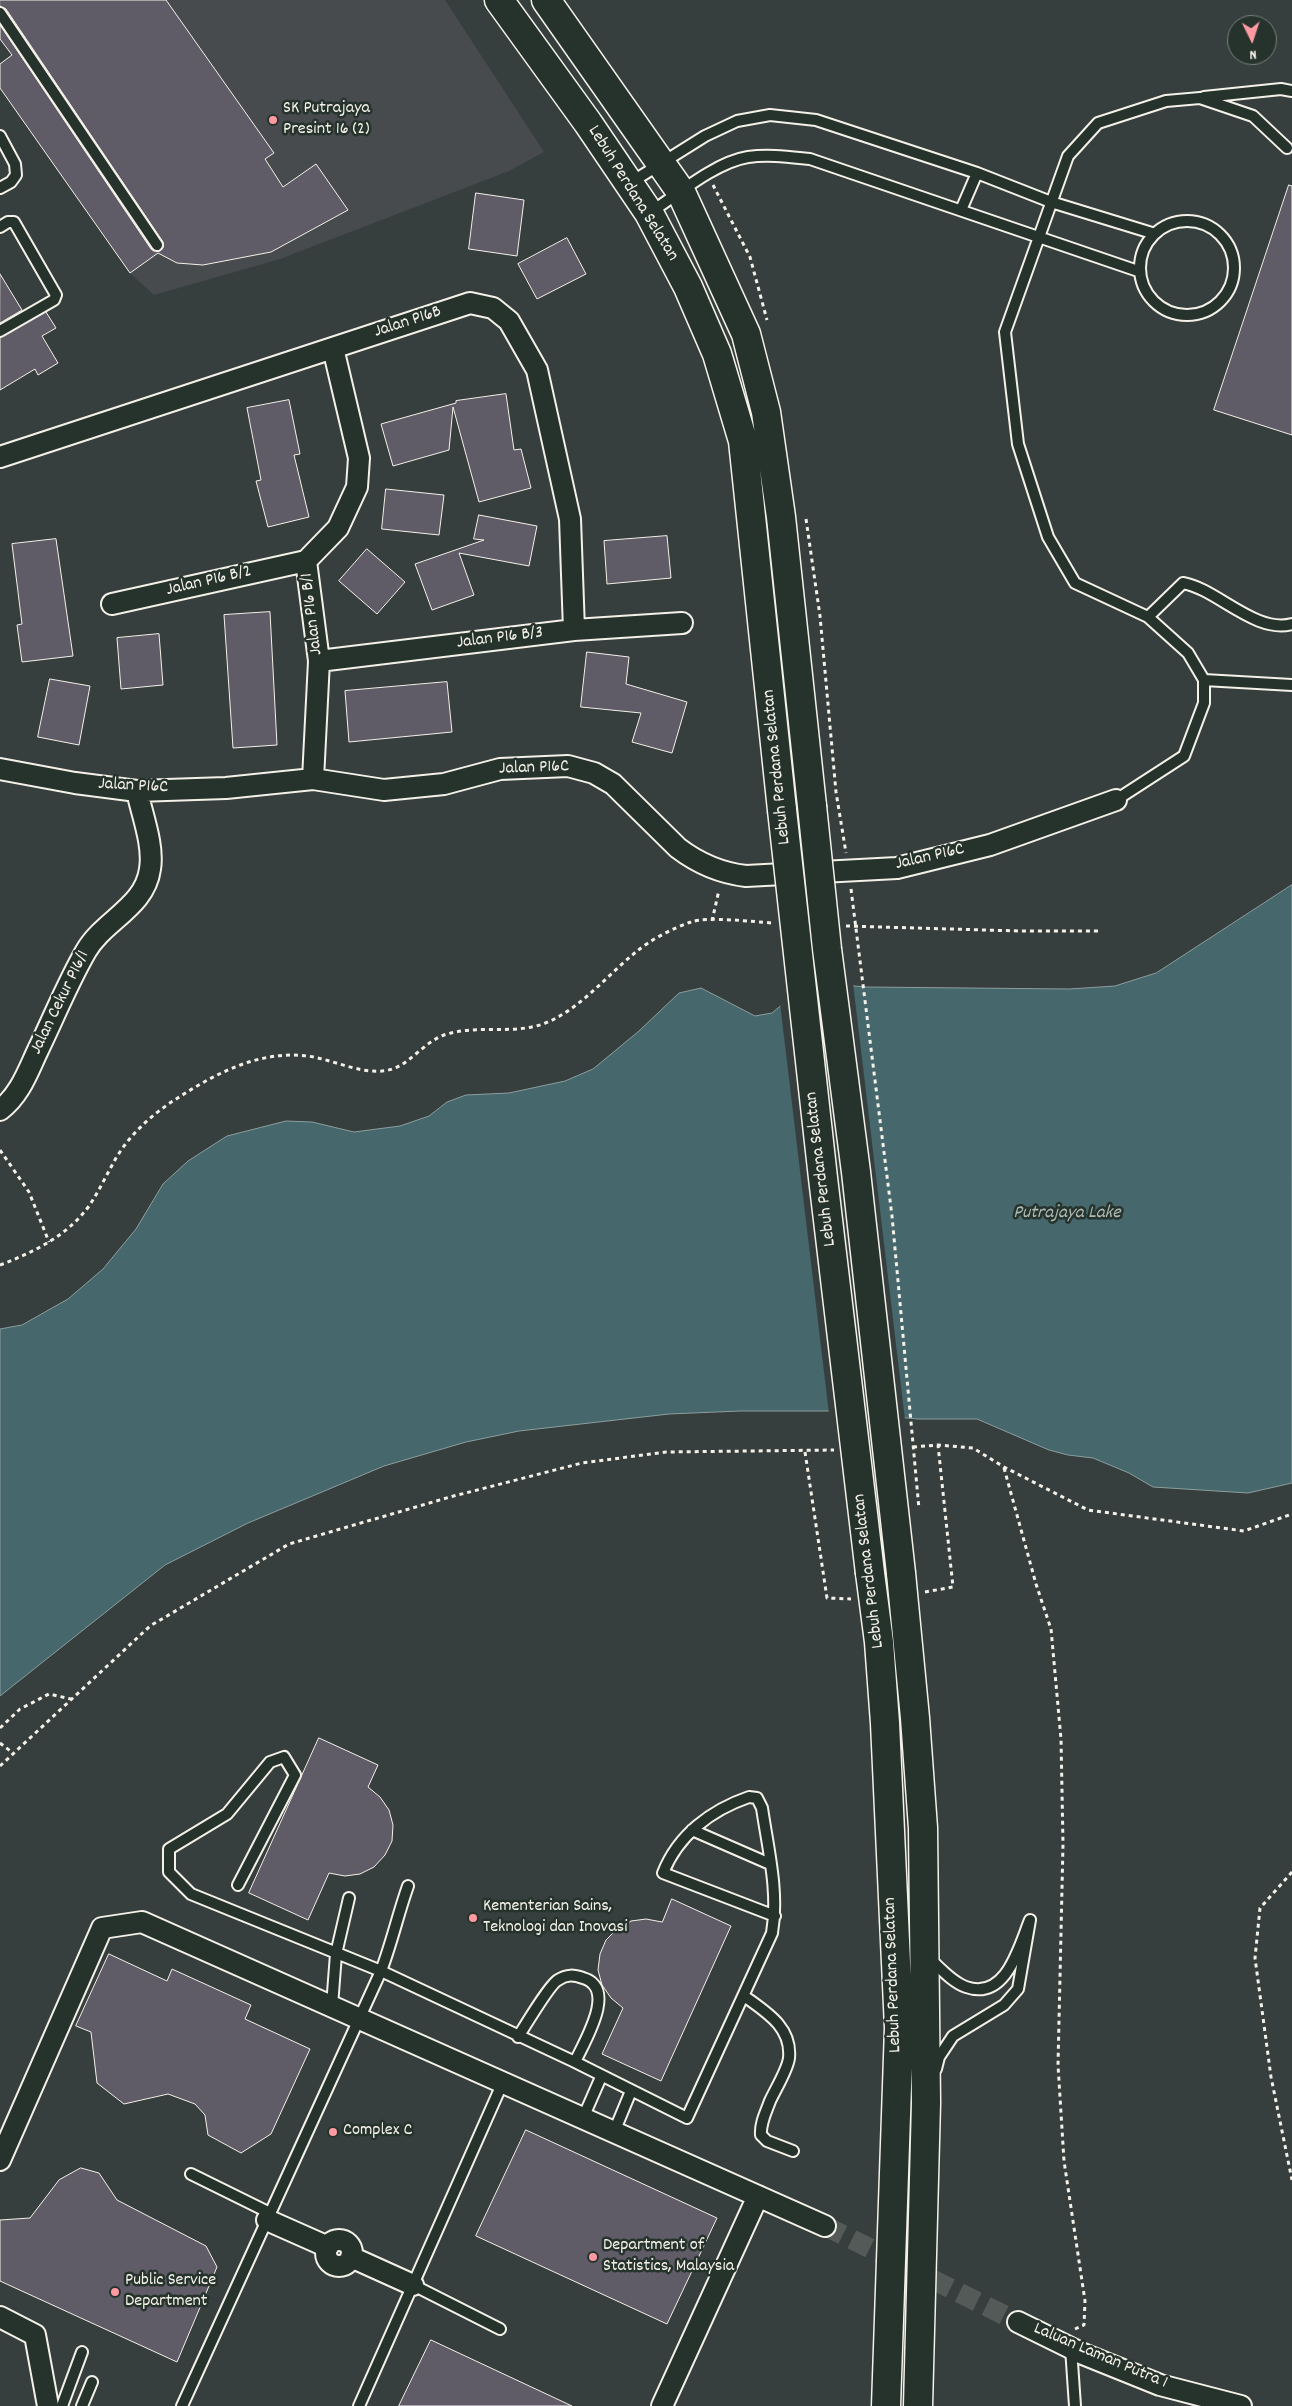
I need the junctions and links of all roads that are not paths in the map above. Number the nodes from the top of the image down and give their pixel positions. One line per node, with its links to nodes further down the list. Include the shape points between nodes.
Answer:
1 (499, 0): 10 (main road, Lebuh Perdana Selatan)
2 (546, 0): 8 (main road, Lebuh Perdana Selatan)
3 (0, 13): 19 (lane)
4 (1292, 91): 5 (lane, via 1281,89)
5 (1200, 98): 7 (lane, via 1253,116); 13 (lane, via 1166,101 1098,123 1068,156)
6 (0, 136): 11 (lane, via 15,164 16,174 11,182)
7 (1287, 148)
8 (661, 162): 9 (lane, via 737,121 770,115 816,120); 10 (lane); 12 (main road, Lebuh Perdana Selatan)
9 (977, 173): 13 (lane); 14 (lane)
10 (629, 183): 15 (main road, Lebuh Perdana Selatan)
11 (0, 188)
12 (681, 192): 14 (lane, via 724,165 747,157 776,155 810,159); 15 (lane); 45 (main road, Lebuh Perdana Selatan, bridge, via 746,334 766,412 781,517 826,949 856,1172 901,1573 923,1828)
13 (1051, 202): 17 (lane); 18 (lane)
14 (961, 210): 18 (lane)
15 (649, 213): 78 (main road, Lebuh Perdana Selatan, bridge, via 688,287 717,354 743,441 822,1169 879,1642 899,2028)
16 (0, 227): 21 (lane, via 14,222 56,295 54,300)
17 (1152, 233): 20 (lane, via 1142,249); 20 (lane, via 1184,219 1205,222 1225,237 1236,264 1231,288 1216,307 1194,315 1169,313 1149,298)
18 (1038, 237): 20 (lane); 26 (lane, via 1005,332 1018,444 1048,537 1075,583)
19 (157, 245)
20 (1138, 271)
21 (0, 331)
22 (333, 348): 23 (street, Jalan P16B); 24 (street, Jalan P16 B/1, via 359,458 357,487 338,528); 29 (street, Jalan P16B, via 470,303 493,308 509,321 537,370 570,520)
23 (0, 457)
24 (306, 560): 25 (street, Jalan P16 B/2); 30 (street, Jalan P16 B/1)
25 (112, 604)
26 (1148, 617): 28 (lane, via 1182,583 1195,585 1271,625); 31 (lane, via 1188,653)
27 (682, 623): 29 (street, Jalan P16 B/3)
28 (1292, 624)
29 (574, 630): 30 (street, Jalan P16 B/3)
30 (319, 661): 34 (street, Jalan P16 B/1)
31 (1204, 680): 32 (lane); 36 (lane, via 1204,703 1184,756)
32 (1292, 685)
33 (0, 768): 35 (street, Jalan P16C)
34 (313, 779): 35 (street, Jalan P16C, via 226,788); 36 (street, Jalan P16C, via 384,790 444,784 500,769 582,768 613,784 690,857 726,873 746,876 897,868 990,844)
35 (137, 791): 37 (street, Jalan Cekur P16/1, via 150,854 150,870 144,890 138,900 110,922 87,949 22,1086)
36 (1116, 800)
37 (0, 1110)
38 (692, 1830): 39 (lane); 39 (lane, via 700,1821 738,1800 757,1798 762,1808); 43 (lane, via 677,1845 663,1873)
39 (770, 1864): 43 (lane)
40 (238, 1885): 44 (lane, via 294,1775 284,1757 270,1762 228,1814 169,1849 169,1872 191,1894)
41 (408, 1886): 46 (lane)
42 (349, 1898): 44 (lane)
43 (775, 1916): 47 (lane, via 772,1932)
44 (336, 1954): 46 (lane); 48 (lane)
45 (925, 1954): 55 (main road, Lebuh Perdana Selatan); 55 (lane, via 966,1987 983,1989 1006,1976 1030,1920 1018,1990 1004,2005 954,2036 939,2057)
46 (381, 1971): 49 (lane); 50 (lane)
47 (744, 1996): 54 (lane, via 687,2118); 58 (lane, via 775,2017 787,2036 789,2059 767,2109 761,2135)
48 (332, 2006): 49 (street); 59 (street, via 142,1922 102,1928)
49 (359, 2018): 53 (street); 62 (lane)
50 (518, 2037): 51 (lane); 51 (lane, via 556,1980 572,1974 590,1980 599,1992 598,2008)
51 (575, 2062): 52 (lane)
52 (601, 2076): 54 (lane); 56 (lane)
53 (503, 2082): 56 (street); 64 (lane)
54 (631, 2091): 57 (lane)
55 (926, 2103): 79 (main road, Lebuh Perdana Selatan)
56 (583, 2118): 57 (street)
57 (614, 2132): 61 (street)
58 (793, 2152)
59 (0, 2160)
60 (191, 2174): 62 (lane)
61 (758, 2196): 63 (street); 77 (street)
62 (269, 2217): 64 (street, via 328,2247 327,2259 334,2265 342,2266 351,2257); 75 (lane)
63 (825, 2226)
64 (413, 2285): 67 (lane); 76 (lane)
65 (0, 2317): 72 (street, via 35,2335)
66 (1018, 2322): 68 (street, Laluan Laman Putra 1)
67 (500, 2329)
68 (1071, 2348): 71 (street, Laluan Laman Putra 1, via 1160,2385); 80 (lane)
69 (82, 2352): 73 (lane)
70 (92, 2382): 74 (lane)
71 (1235, 2405)
72 (48, 2406)
73 (62, 2406)
74 (82, 2406)
75 (182, 2406)
76 (359, 2406)
77 (662, 2406)
78 (886, 2406)
79 (918, 2406)
80 (1075, 2406)

